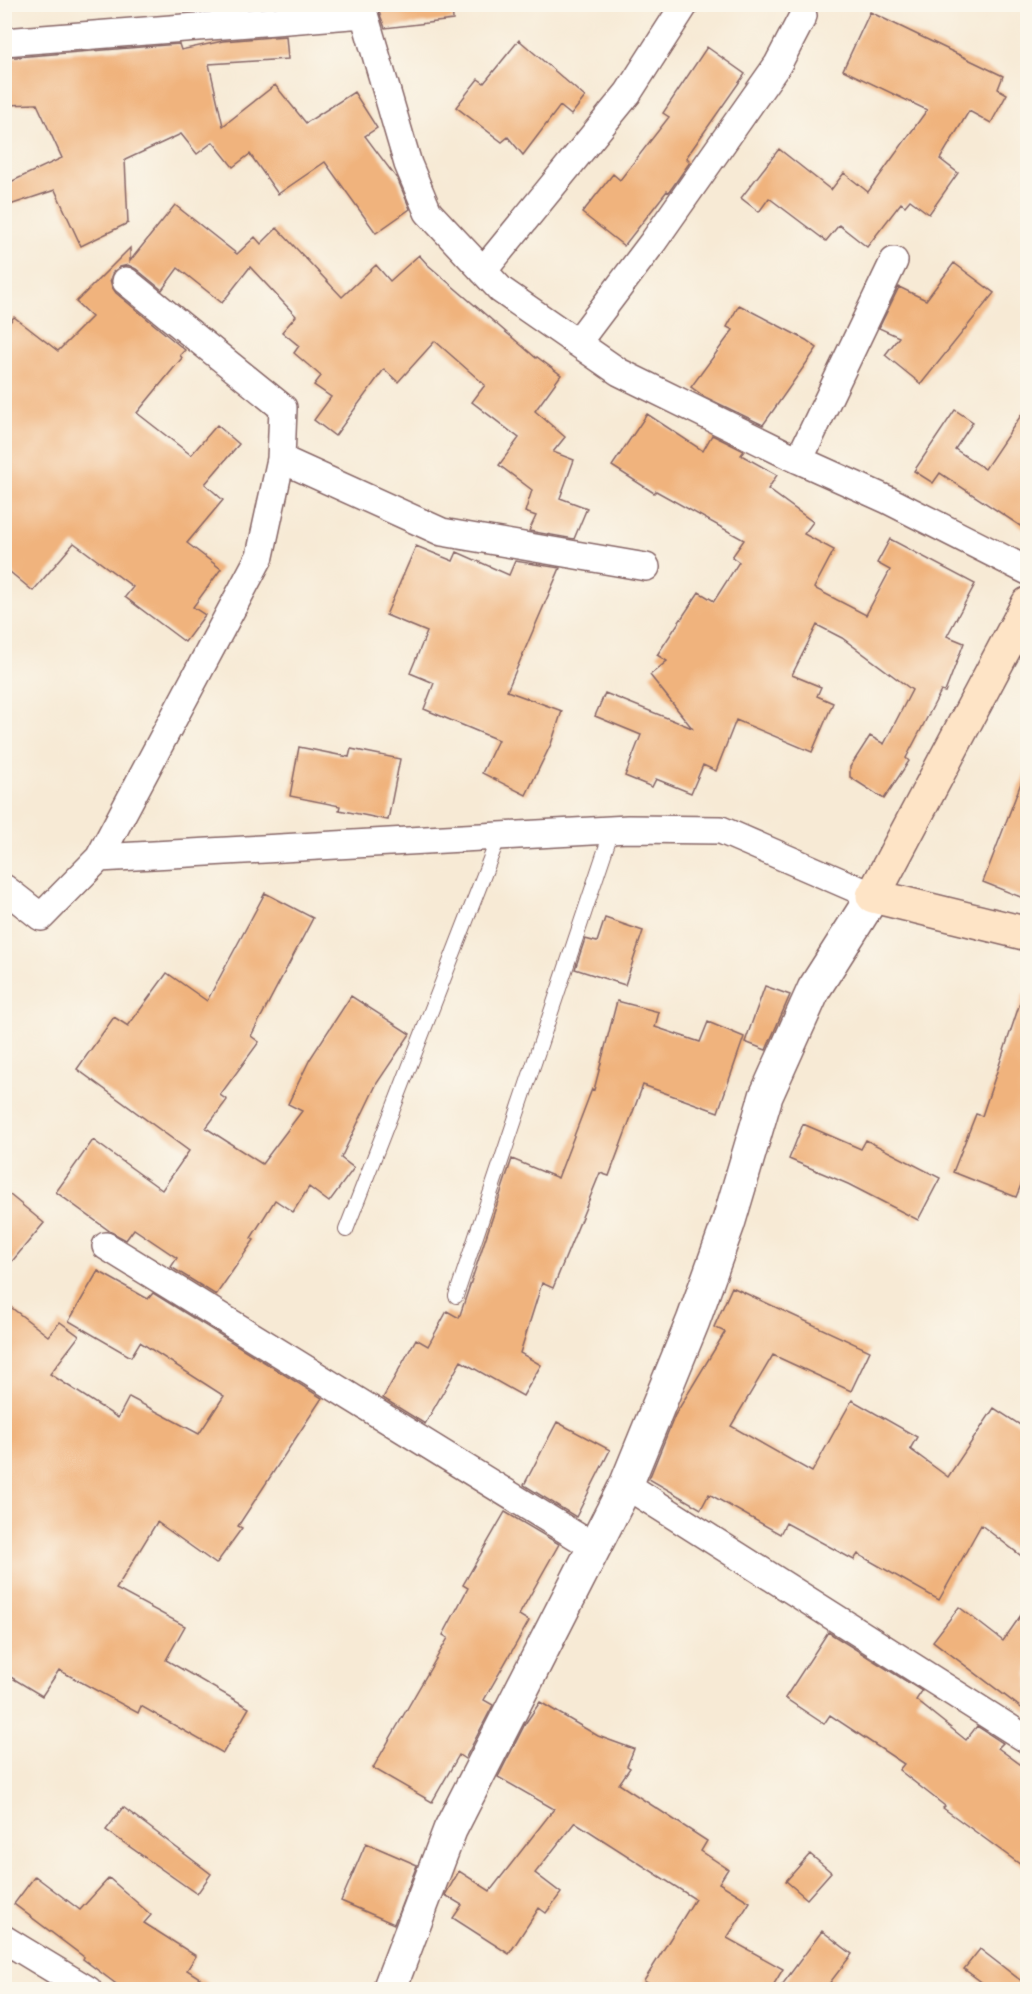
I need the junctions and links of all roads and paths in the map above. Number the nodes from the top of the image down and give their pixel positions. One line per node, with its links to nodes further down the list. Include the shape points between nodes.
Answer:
1 (685, 4): 5 (street, via 628,93)
2 (803, 16): 7 (street, via 778,64)
3 (4, 42): 5 (street, via 364,15 408,164 428,212)
4 (894, 261): 9 (street)
5 (483, 271): 7 (street, via 501,290)
6 (126, 281): 8 (street, via 283,408)
7 (577, 343): 9 (street, via 619,372)
8 (281, 459): 10 (street, via 442,532); 15 (street, via 260,556)
9 (799, 460): 11 (street)
10 (646, 567)
11 (1028, 571)
12 (1028, 604): 17 (main road)
13 (612, 830): 14 (street); 17 (street, via 721,830); 21 (lane)
14 (499, 836): 15 (street); 19 (lane)
15 (99, 858): 16 (street, via 40,917)
16 (4, 888)
17 (873, 896): 18 (main road); 22 (street, via 814,989 766,1096 728,1224)
18 (1028, 934)
19 (346, 1230)
20 (106, 1246): 23 (street)
21 (456, 1296)
22 (626, 1485): 23 (street); 24 (street)
23 (594, 1547): 27 (street, via 450,1830)
24 (1028, 1740)
25 (4, 1939): 26 (street)
26 (88, 1989)
27 (389, 1989)

